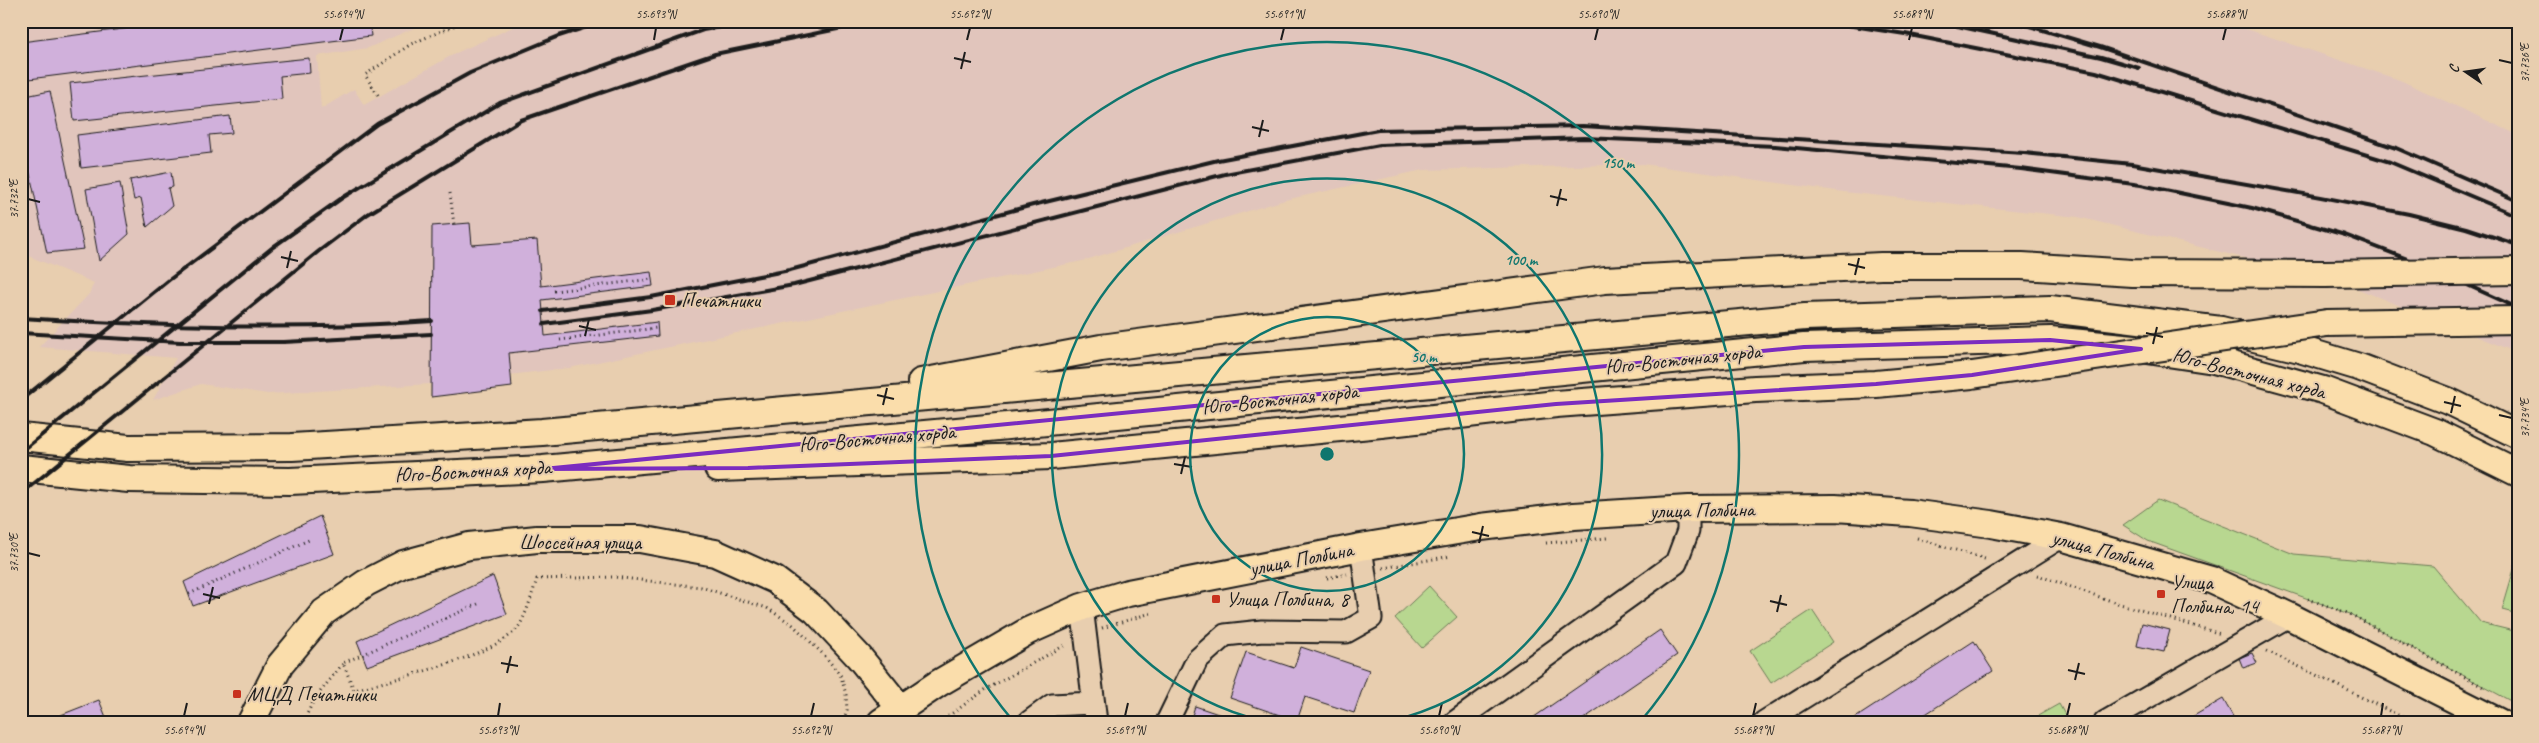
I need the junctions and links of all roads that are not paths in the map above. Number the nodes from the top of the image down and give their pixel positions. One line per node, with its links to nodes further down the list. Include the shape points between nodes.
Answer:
1 (2518, 271): 3 (main road, bridge, via 2132,273 2022,266 1881,266 1605,280 1101,348)
2 (2518, 320): 7 (main road, bridge, via 2327,323 1972,375 1556,404 1051,456 748,468)
3 (780, 409): 4 (main road, Юго-Восточная хорда, via 1805,317 2050,309 2221,330 2296,348 2448,400); 5 (main road, Юго-Восточная хорда, via 542,432 292,447 128,448)
4 (2518, 435)
5 (21, 437)
6 (21, 468): 7 (main road, Юго-Восточная хорда, via 130,479 290,481)
7 (543, 468): 8 (main road, Юго-Восточная хорда, via 957,431 1804,347 2050,340 2214,360 2323,390 2435,432)
8 (2518, 473)
9 (1688, 509): 10 (main road, улица Полбина, via 1835,508 1910,513); 11 (main road, улица Полбина, via 1574,516 1481,527); 19 (lane, via 1688,531 1676,562)
10 (2061, 537): 13 (main road, улица Полбина, via 2211,580); 20 (lane)
11 (1363, 559): 12 (main road, улица Полбина, via 1156,586); 18 (lane, via 1371,618 1346,632 1262,631 1225,635 1197,660)
12 (1082, 607): 14 (lane); 15 (main road, улица Полбина, via 1028,632)
13 (2290, 616): 21 (lane); 22 (main road, улица Полбина)
14 (1095, 712): 17 (lane, via 1052,705)
15 (890, 715): 16 (main road, Шоссейная улица, via 859,657 816,611 774,580 714,553 640,539 537,539 469,546 403,564 366,583 324,612 280,665)
16 (251, 722)
17 (1029, 722)
18 (1166, 722)
19 (1455, 722)
20 (1764, 722)
21 (2105, 722)
22 (2499, 722)

